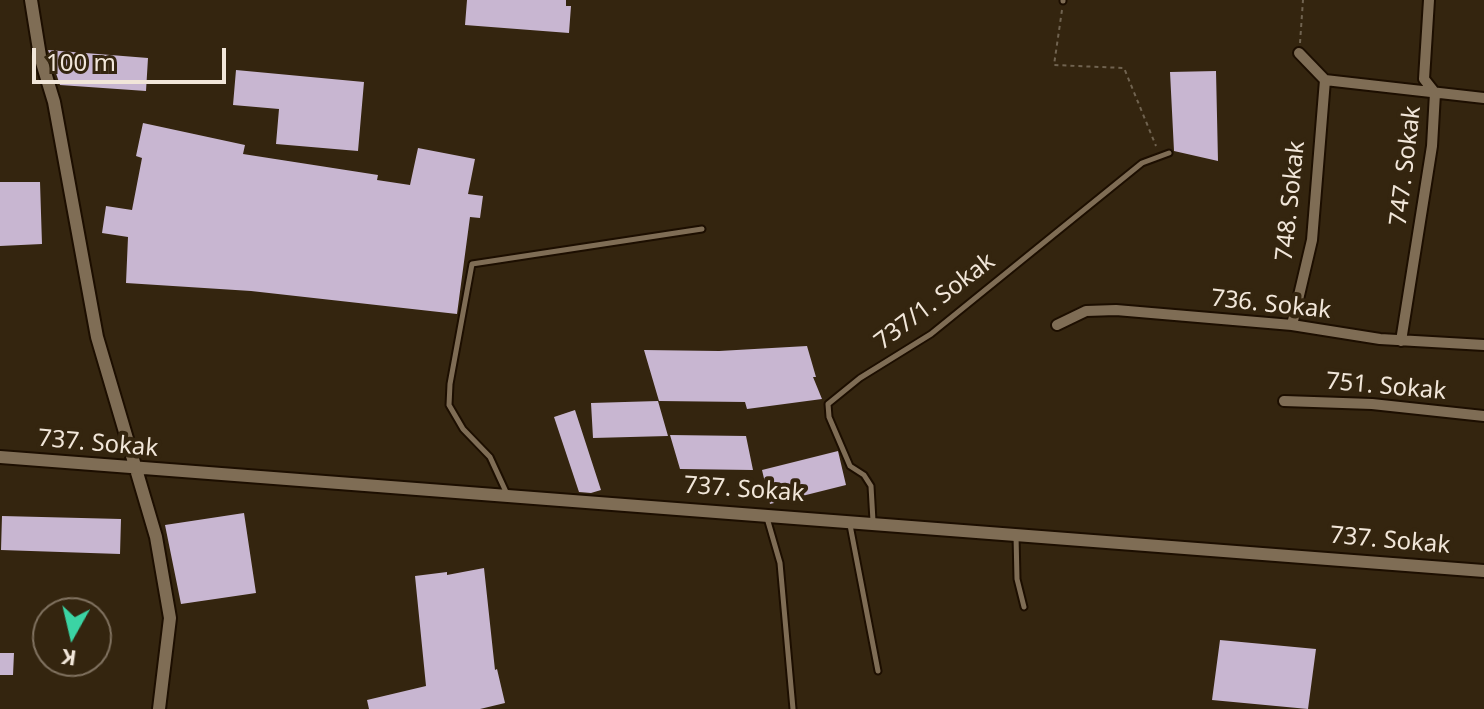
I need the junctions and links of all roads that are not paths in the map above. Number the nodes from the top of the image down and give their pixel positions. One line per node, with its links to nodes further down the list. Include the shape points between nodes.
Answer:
1 (31, 0): 16 (street, via 97,337)
2 (1429, 0): 5 (street, 747. Sokak, via 1424,79)
3 (1299, 53): 4 (street)
4 (1325, 80): 5 (street); 10 (street, 748. Sokak, via 1312,240)
5 (1435, 93): 6 (street); 11 (street, 747. Sokak, via 1432,146)
6 (1484, 98)
7 (1169, 153): 20 (lane, 737/1. Sokak, via 1142,163 931,334 828,404 850,466 871,486)
8 (702, 229): 17 (lane, via 472,264 449,405 490,457)
9 (1057, 325): 10 (street, 736. Sokak, via 1086,311 1116,310)
10 (1292, 325): 11 (street, 736. Sokak)
11 (1401, 341): 12 (street, 736. Sokak)
12 (1484, 345)
13 (1284, 401): 14 (street, 751. Sokak)
14 (1484, 416)
15 (0, 457): 16 (street, 737. Sokak)
16 (134, 469): 17 (street, 737. Sokak); 25 (street, via 156,537 170,618)
17 (507, 495): 18 (street, 737. Sokak)
18 (766, 514): 19 (street, 737. Sokak); 26 (lane, via 780,563)
19 (849, 520): 20 (street, 737. Sokak); 24 (lane)
20 (873, 522): 21 (street, 737. Sokak)
21 (1016, 534): 22 (street, 737. Sokak); 23 (lane)
22 (1484, 571)
23 (1024, 607)
24 (878, 671)
25 (159, 709)
26 (793, 709)

